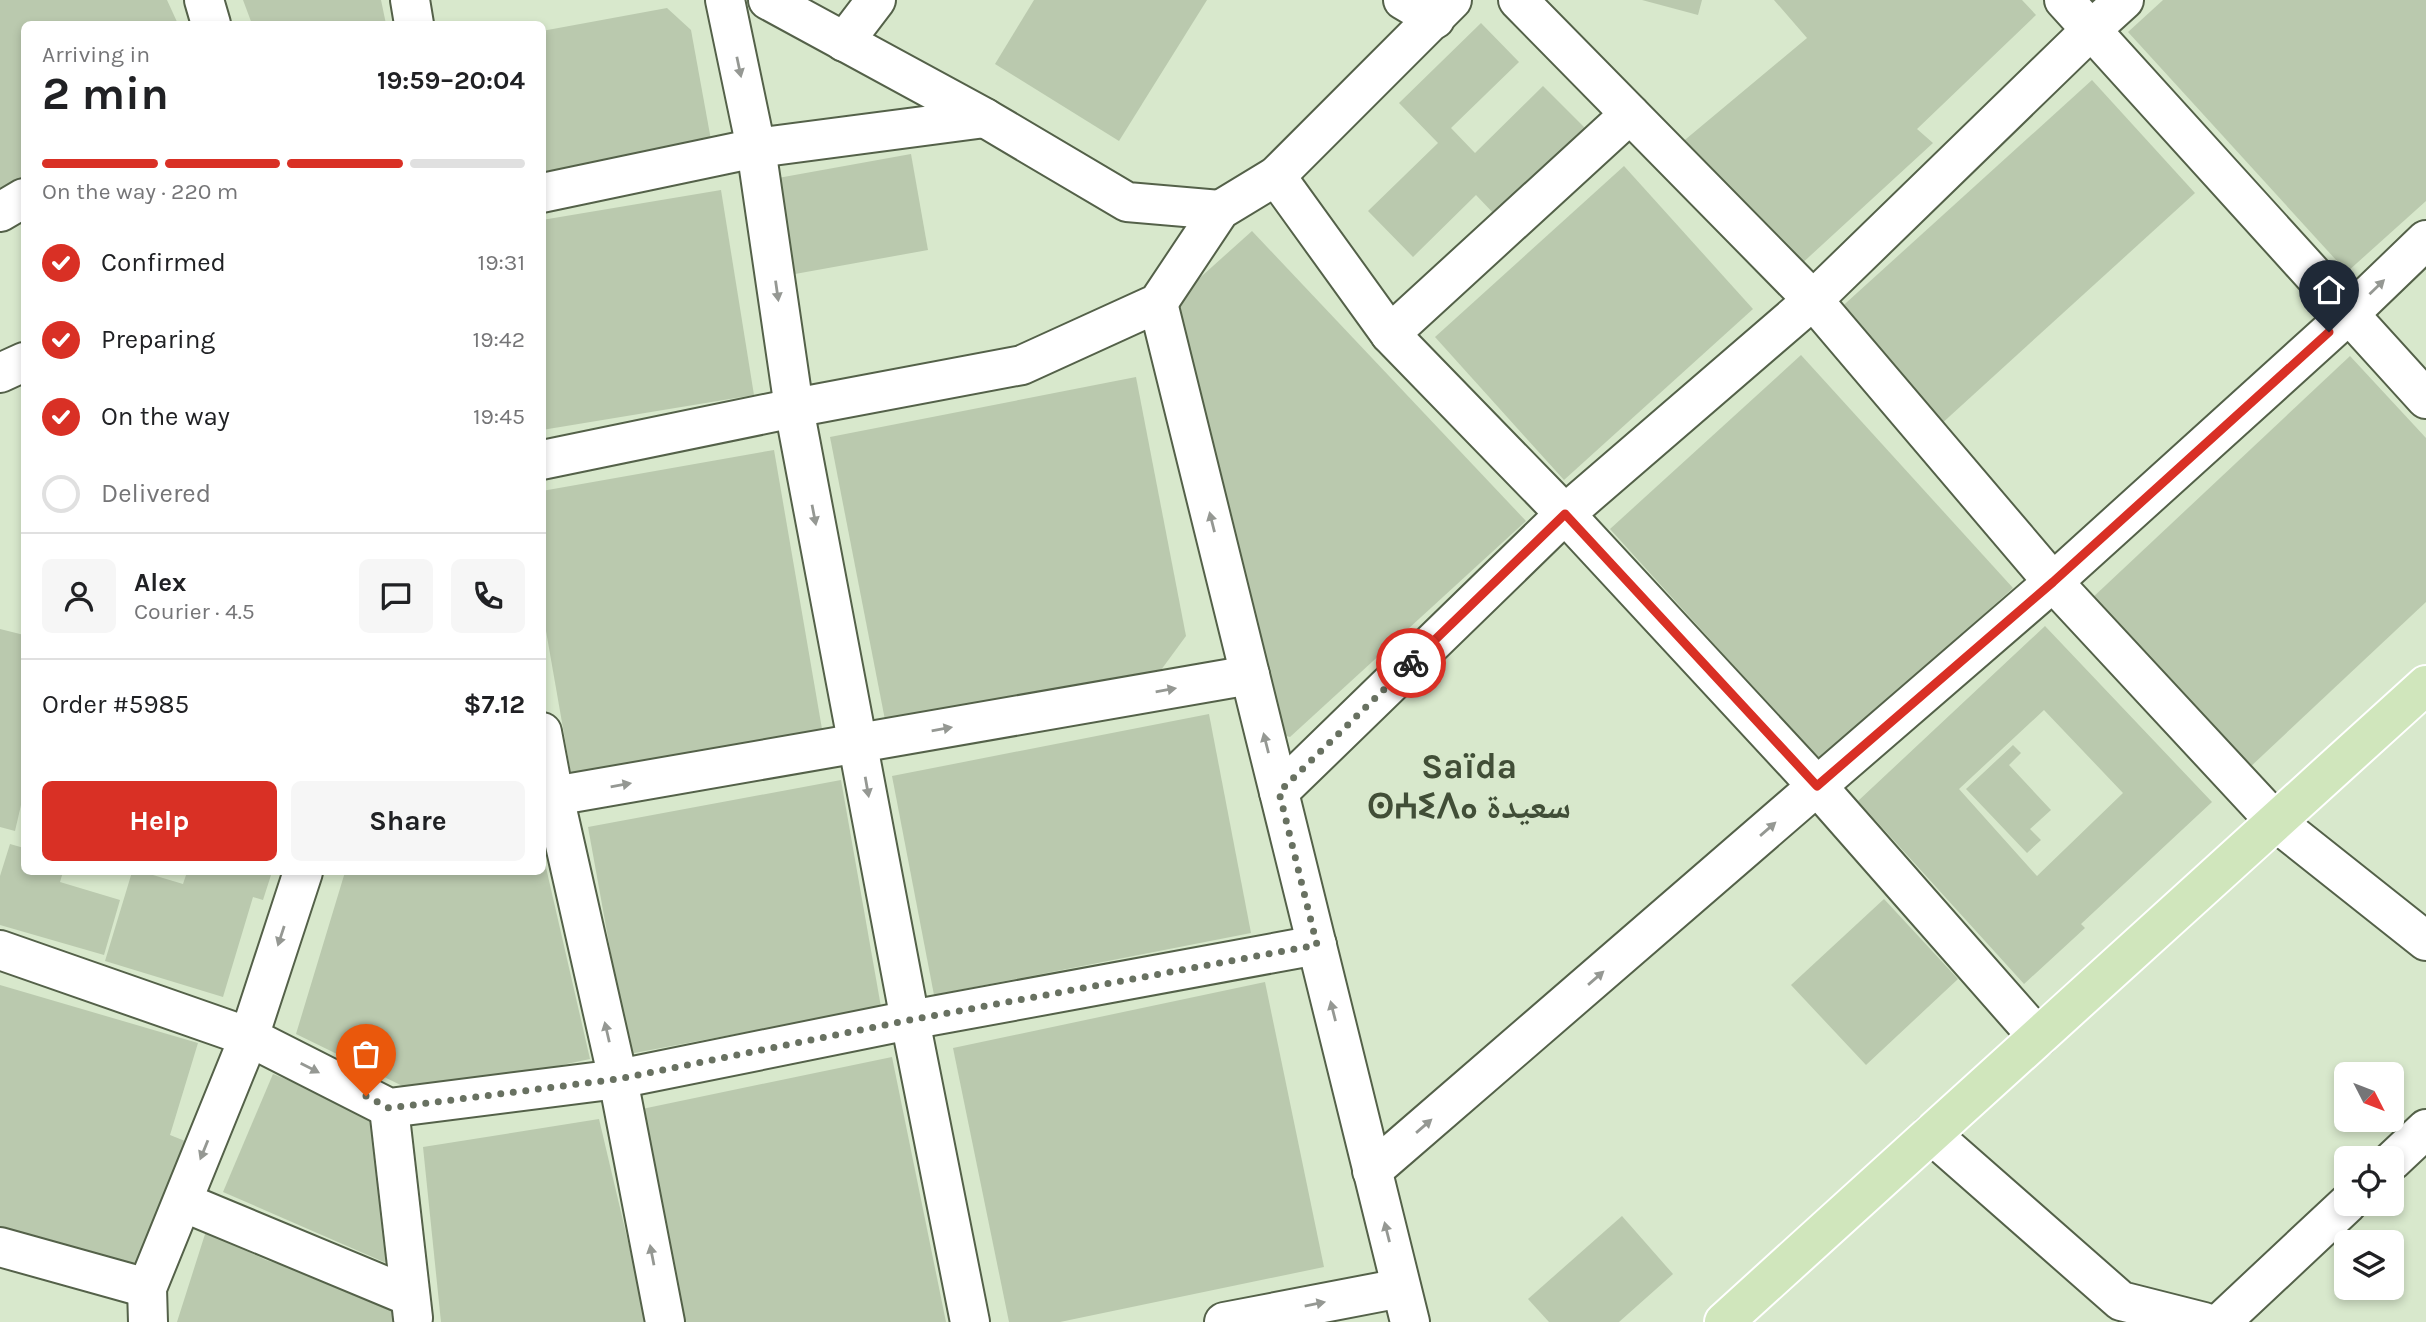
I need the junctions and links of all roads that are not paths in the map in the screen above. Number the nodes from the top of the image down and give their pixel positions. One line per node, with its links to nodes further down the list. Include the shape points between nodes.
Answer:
1 (204, 0): 10 (street)
2 (410, 0): 11 (street)
3 (725, 0): 16 (street, one-way to 16)
4 (768, 0): 13 (street)
5 (876, 0): 13 (street)
6 (1518, 0): 14 (street)
7 (2064, 0): 12 (street)
8 (2124, 0): 12 (street)
9 (1430, 6): 17 (street)
10 (210, 21)
11 (414, 21)
12 (2091, 30): 23 (street); 25 (street)
13 (844, 41): 15 (street)
14 (1630, 114): 23 (street); 26 (street)
15 (985, 118): 16 (street); 20 (street, via 1127,202)
16 (756, 148): 18 (street); 30 (street, one-way to 30)
17 (1276, 176): 20 (street); 26 (street)
18 (546, 193)
19 (21, 200): 21 (street)
20 (1220, 210): 24 (street)
21 (0, 212)
22 (2426, 240): 25 (street, one-way to 22)
23 (1813, 300): 32 (street); 33 (street)
24 (1158, 303): 30 (street, via 1022,365); 34 (street, one-way to 24)
25 (2348, 315): 29 (street); 33 (street)
26 (1390, 334): 32 (street)
27 (21, 363): 28 (street)
28 (0, 373)
29 (2426, 399)
30 (794, 408): 31 (street); 36 (street, one-way to 36)
31 (546, 459)
32 (1565, 514): 38 (street); 39 (street)
33 (2053, 582): 38 (street); 41 (street)
34 (1250, 676): 36 (street, one-way to 34); 39 (street, one-way to 34)
35 (2426, 685): 41 (main road)
36 (859, 743): 40 (street, one-way to 36); 46 (street, one-way to 46)
37 (546, 753): 40 (street)
38 (1817, 786): 48 (street); 54 (street, one-way to 38)
39 (1279, 792): 44 (street)
40 (554, 796): 49 (street, one-way to 40)
41 (2276, 822): 43 (street); 48 (main road)
42 (302, 875): 47 (street, one-way to 47)
43 (2426, 941)
44 (1317, 945): 46 (street); 54 (street, one-way to 44)
45 (0, 950): 47 (street)
46 (910, 1020): 49 (street); 62 (street)
47 (249, 1037): 50 (street, one-way to 50); 55 (street, one-way to 55)
48 (2038, 1037): 52 (main road)
49 (618, 1079): 50 (street); 61 (street, one-way to 49)
50 (389, 1108): 60 (street)
51 (2426, 1129): 53 (street)
52 (1931, 1134): 64 (main road); 65 (street, via 2121,1301)
53 (2404, 1150)
54 (1372, 1171): 59 (street, one-way to 54)
55 (183, 1202): 58 (street); 60 (street)
56 (2334, 1216): 66 (street)
57 (0, 1247): 58 (street)
58 (147, 1305)
59 (1406, 1305): 63 (street, one-way to 59)
60 (411, 1309)
61 (665, 1322)
62 (970, 1322)
63 (1224, 1322)
64 (1724, 1322)
65 (2204, 1322)
66 (2221, 1322)

